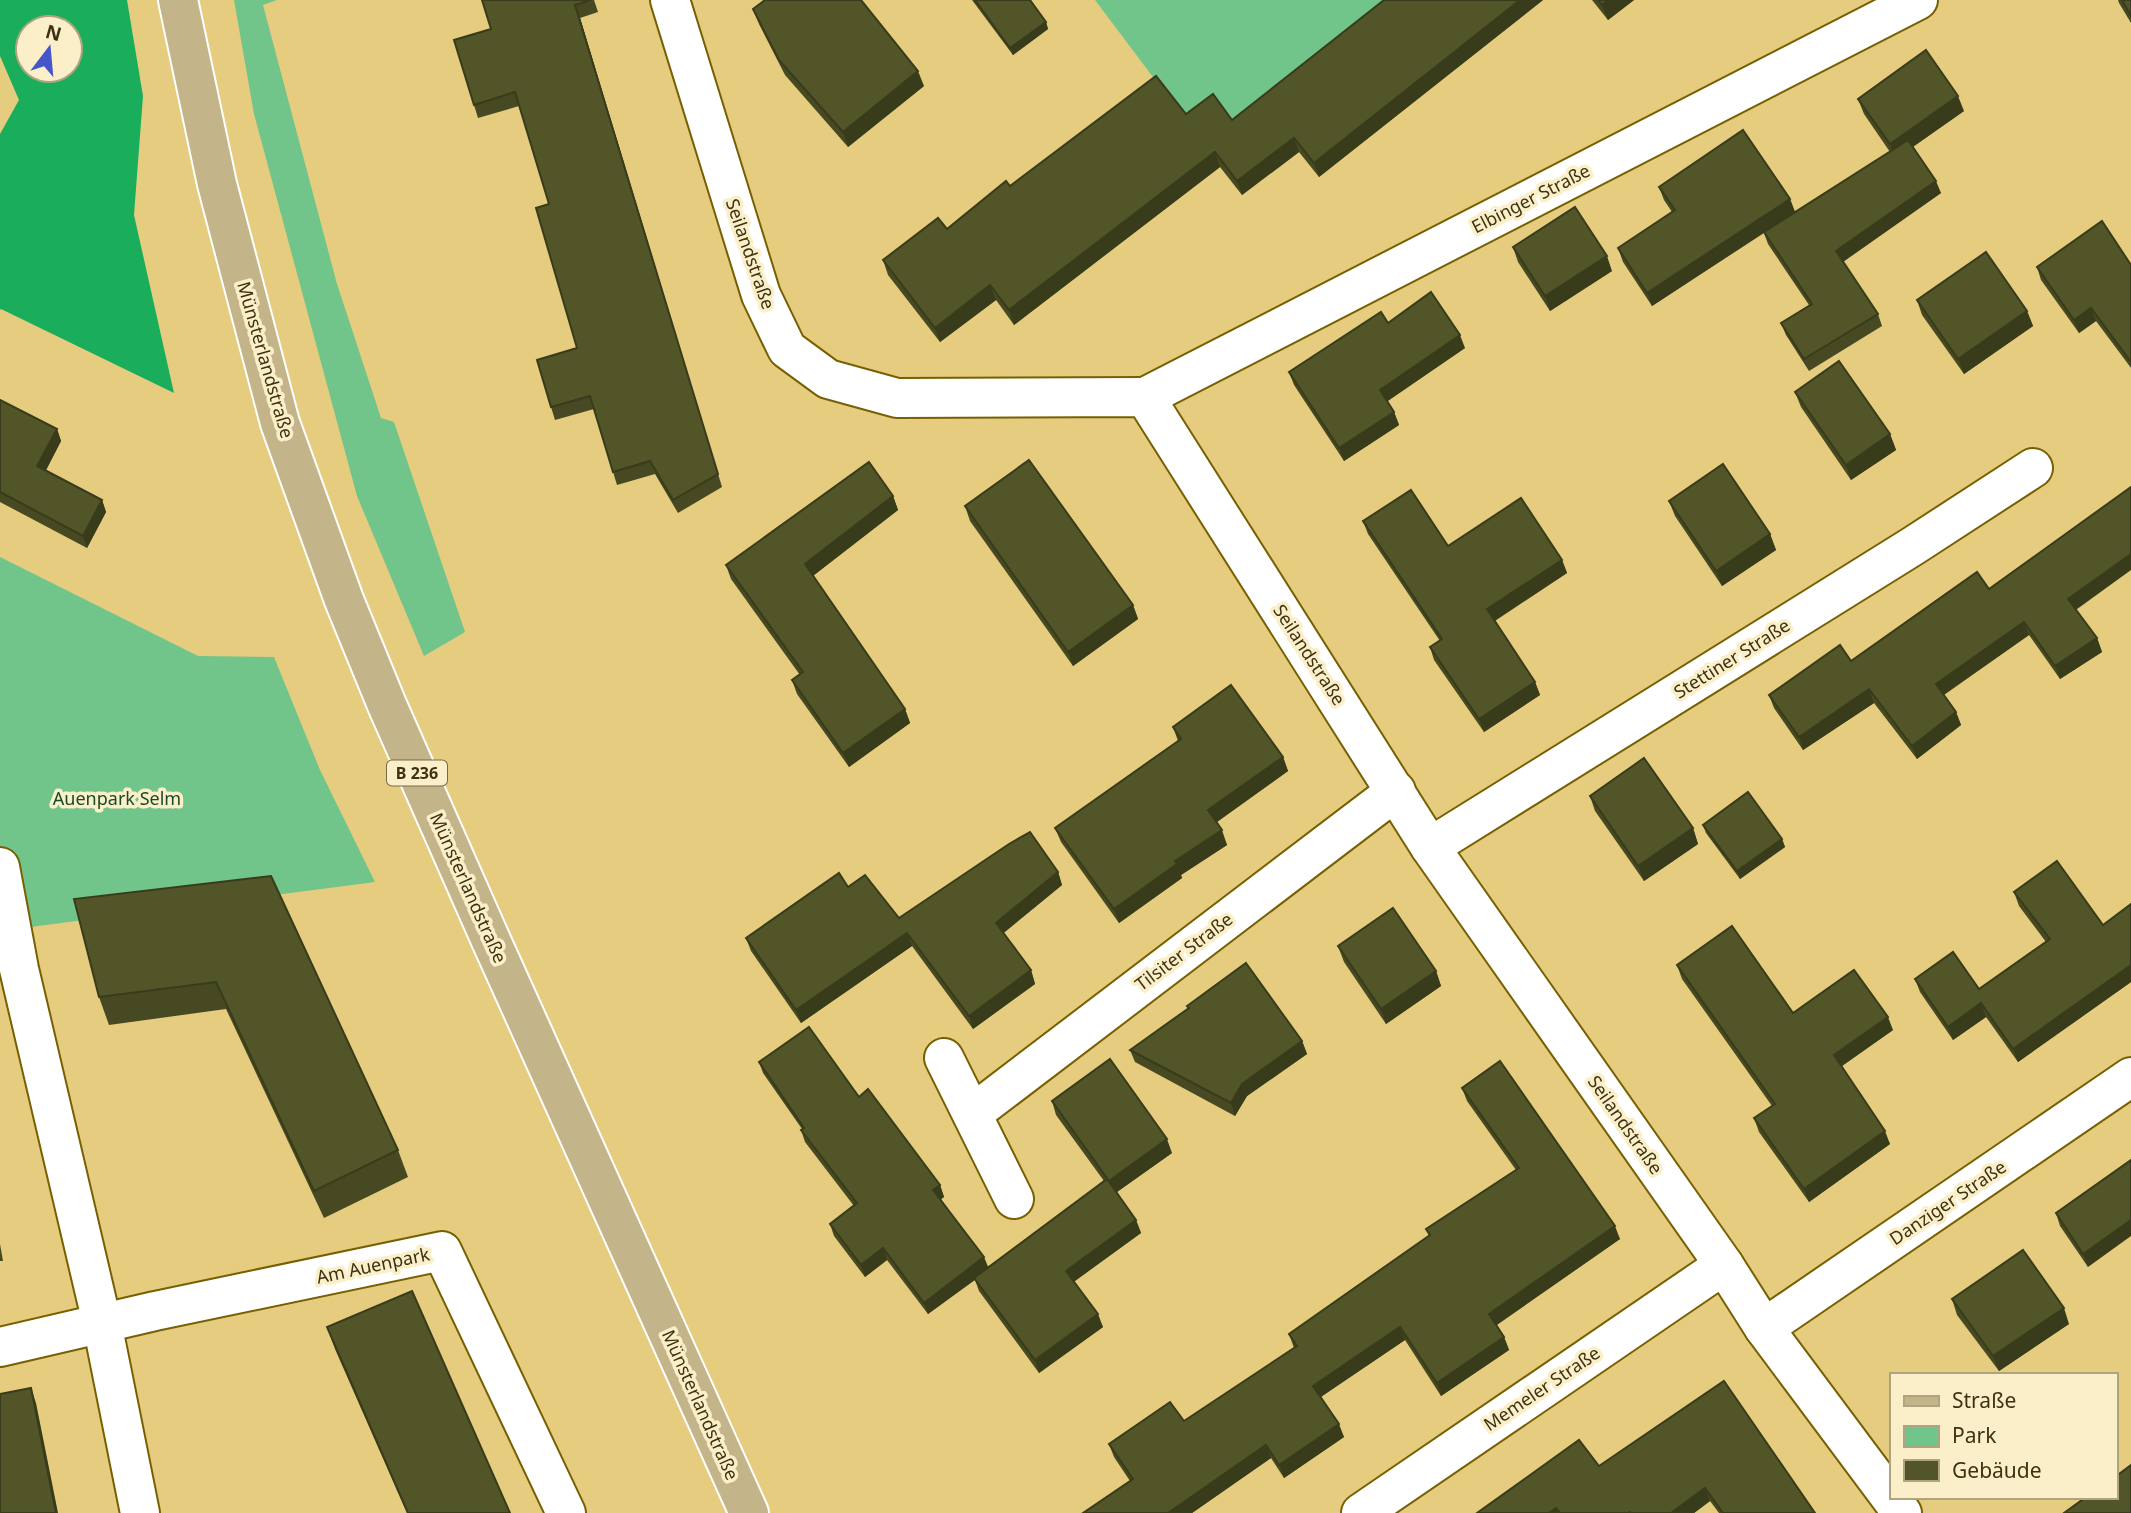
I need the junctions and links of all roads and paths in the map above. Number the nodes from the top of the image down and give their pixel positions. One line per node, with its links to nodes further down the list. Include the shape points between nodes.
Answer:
1 (178, 0): 20 (main road, Münsterlandstraße / B 236, via 217,184 280,423 344,600 489,936)
2 (670, 0): 4 (street, Seilandstraße, via 761,295 787,349 828,379 897,398)
3 (1918, 0): 4 (street, Elbinger Straße)
4 (1145, 397): 6 (street, Seilandstraße)
5 (2033, 468): 7 (street, Stettiner Straße)
6 (1396, 791): 7 (street, Seilandstraße); 11 (street, Tilsiter Straße)
7 (1430, 847): 13 (street, Seilandstraße)
8 (0, 867): 14 (street, via 19,968)
9 (944, 1058): 11 (street)
10 (2131, 1077): 15 (street, Danziger Straße)
11 (972, 1114): 12 (street)
12 (1014, 1199)
13 (1724, 1265): 15 (street, Seilandstraße); 21 (street, Memeler Straße)
14 (102, 1323): 16 (street, Am Auenpark); 18 (street); 19 (street, Am Auenpark, via 442,1251)
15 (1765, 1328): 17 (street, Seilandstraße)
16 (0, 1347)
17 (1890, 1497)
18 (140, 1513)
19 (566, 1513)
20 (749, 1513)
21 (1361, 1513)

